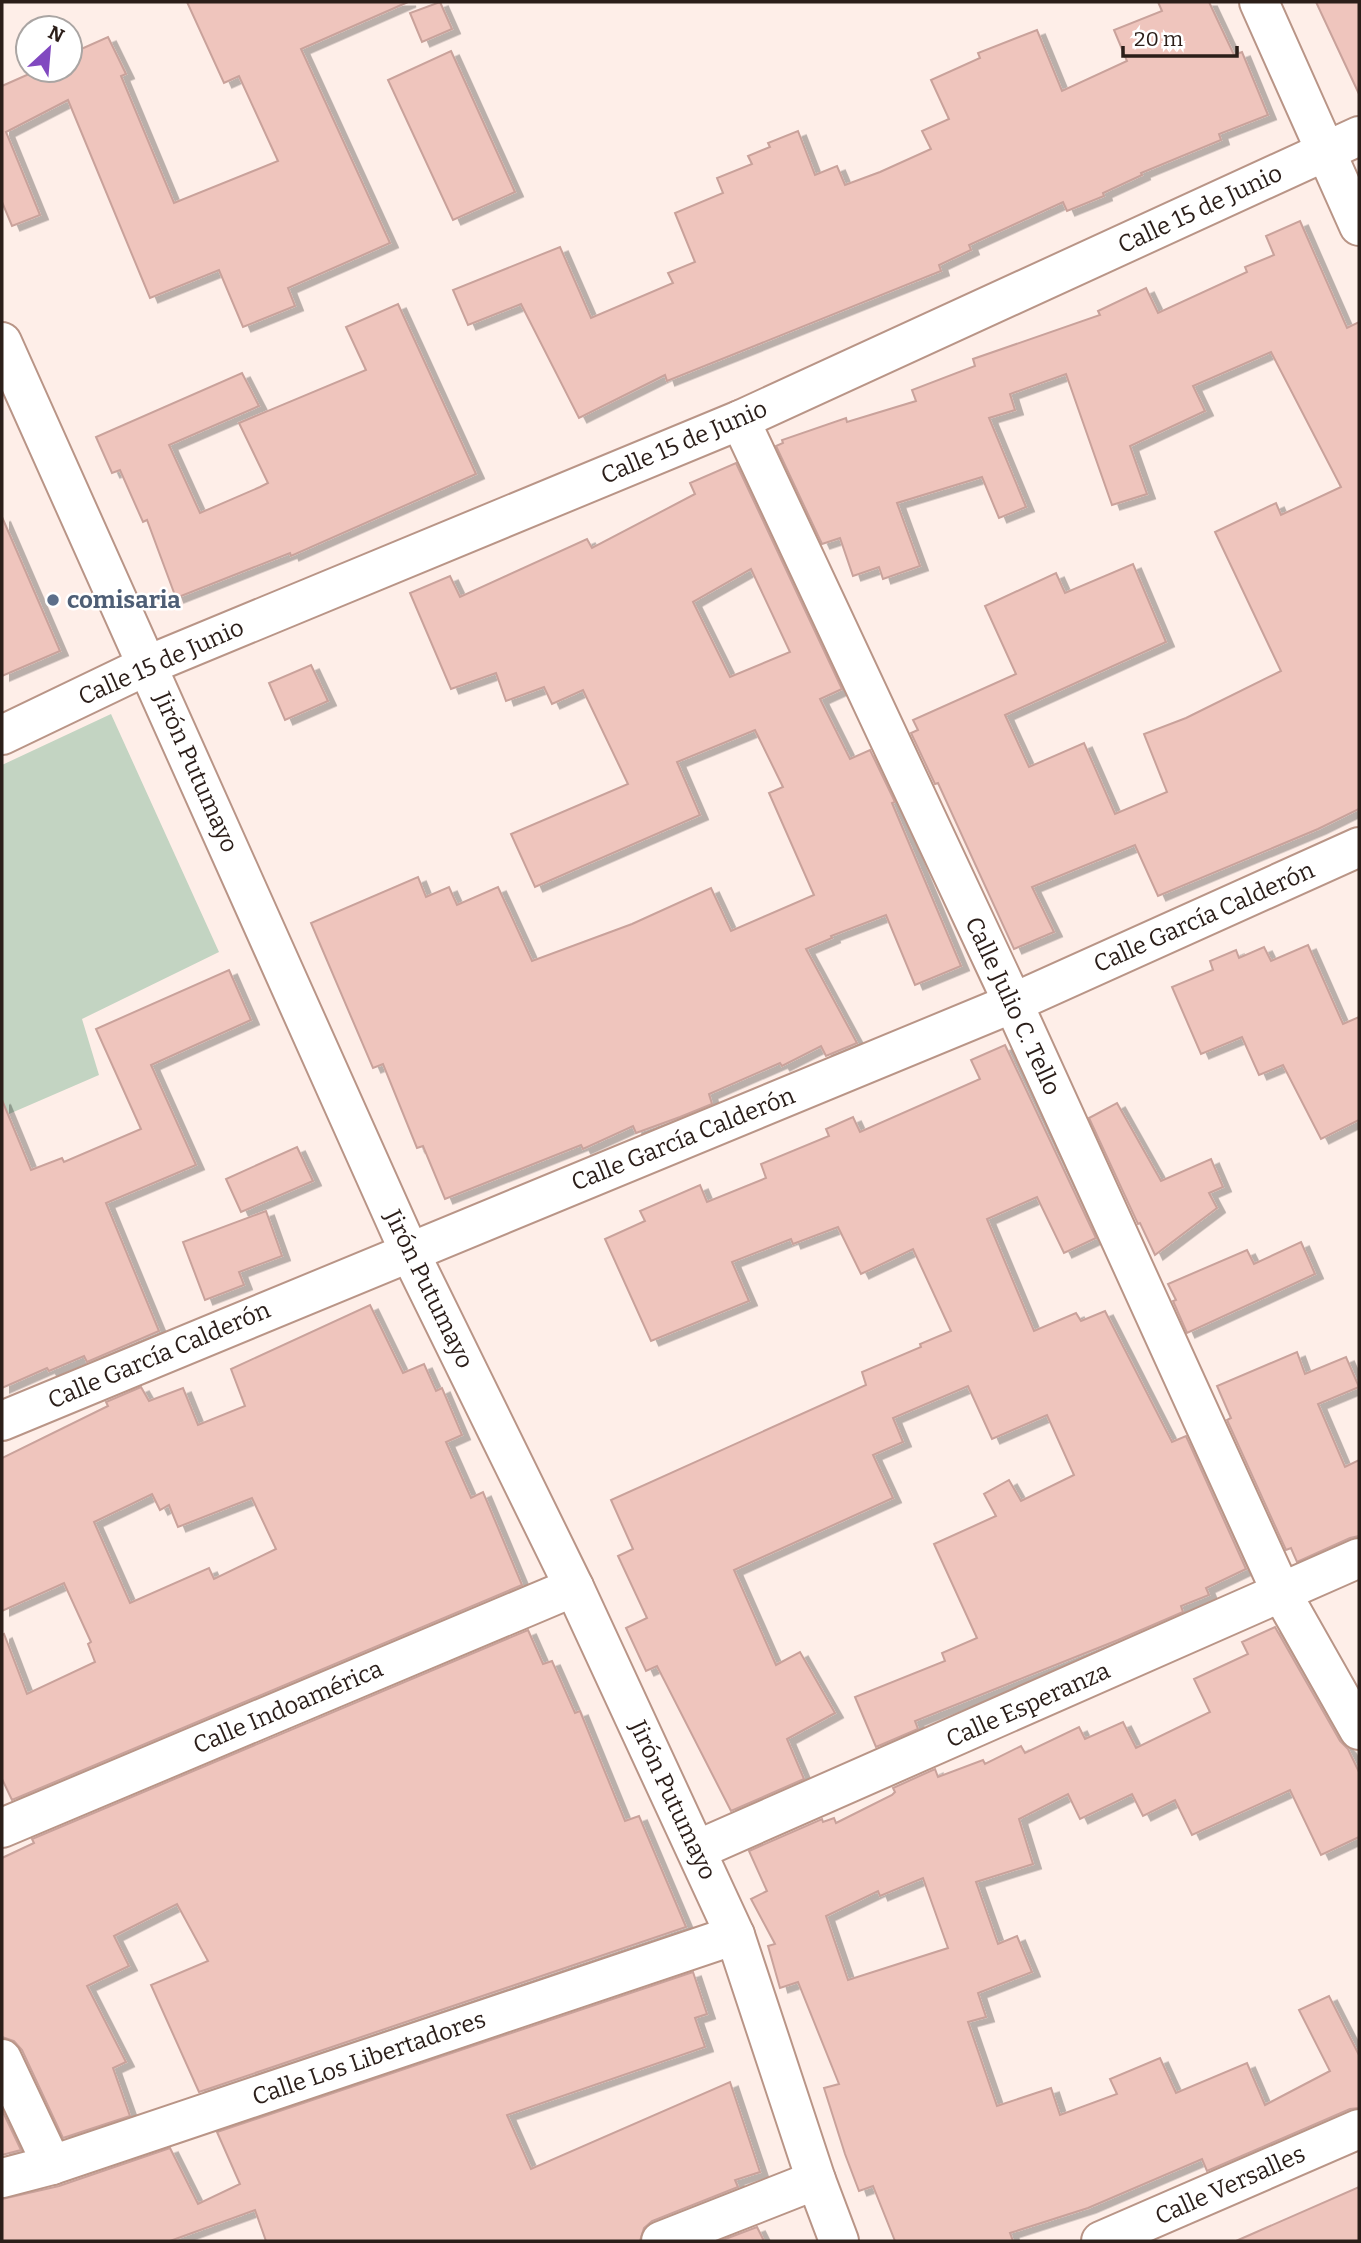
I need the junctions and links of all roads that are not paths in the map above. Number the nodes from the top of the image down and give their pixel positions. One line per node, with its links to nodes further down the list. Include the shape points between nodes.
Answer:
1 (1259, 2): 2 (street)
2 (1343, 144): 3 (street); 5 (street, Calle 15 de Junio)
3 (1359, 226)
4 (2, 342): 6 (street, Jirón Putumayo)
5 (740, 420): 6 (street, Calle 15 de Junio); 9 (street, Calle Julio C. Tello)
6 (148, 665): 7 (street, Calle 15 de Junio); 10 (street, Jirón Putumayo)
7 (2, 735)
8 (1359, 847): 9 (street, Calle García Calderón)
9 (1013, 1003): 10 (street, Calle García Calderón); 14 (street, Calle Julio C. Tello)
10 (409, 1251): 11 (street, Calle García Calderón); 13 (street, Jirón Putumayo)
11 (2, 1421)
12 (1359, 1558): 14 (street, Calle Esperanza)
13 (574, 1587): 16 (street, Calle Indoamérica); 17 (street, Jirón Putumayo)
14 (1282, 1594): 15 (street, Calle Julio C. Tello); 17 (street, Calle Esperanza)
15 (1359, 1730)
16 (2, 1828)
17 (696, 1850): 18 (street, Jirón Putumayo)
18 (735, 1935): 21 (street, Calle Los Libertadores); 23 (street, Jirón Putumayo)
19 (2, 2059): 21 (street)
20 (1359, 2129): 26 (street, Calle Versalles)
21 (52, 2165): 22 (street, Calle Los Libertadores)
22 (2, 2178)
23 (816, 2180): 24 (street); 25 (street, Jirón Putumayo)
24 (661, 2241)
25 (839, 2241)
26 (1101, 2241)

